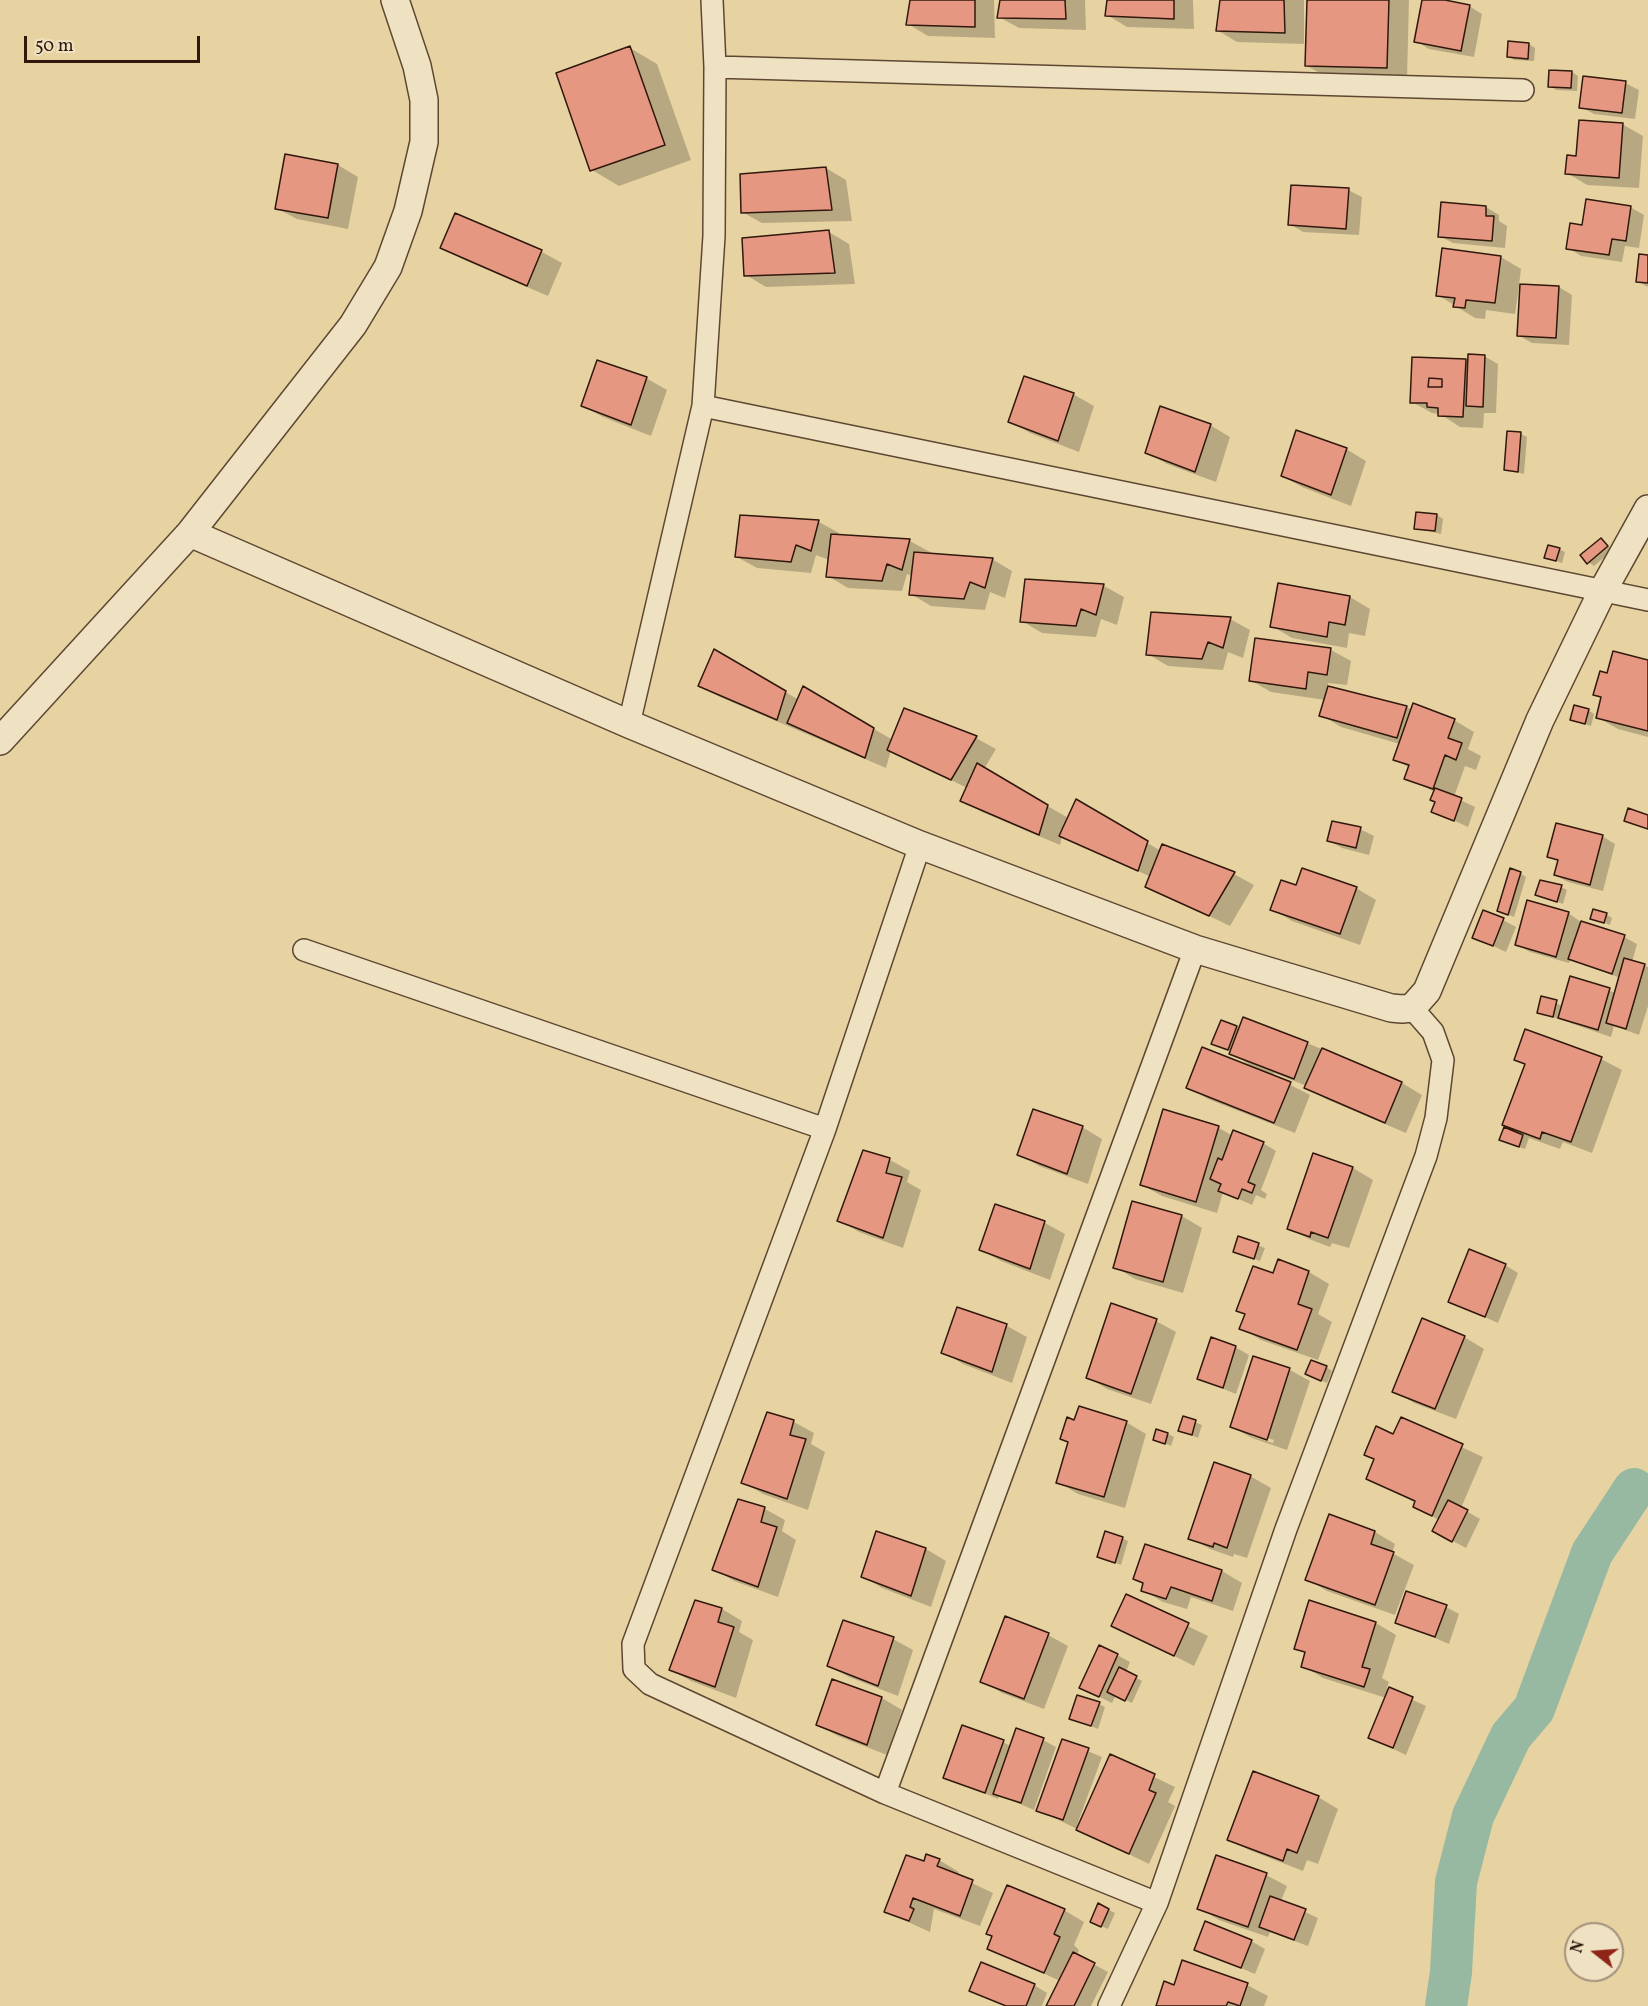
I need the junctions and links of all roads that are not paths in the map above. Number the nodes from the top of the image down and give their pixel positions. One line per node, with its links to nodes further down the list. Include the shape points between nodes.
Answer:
1 (395, 0): 7 (street, via 424,100 424,142 408,211 388,267 353,326)
2 (712, 0): 3 (street)
3 (715, 67): 4 (street); 5 (street, via 714,236)
4 (1523, 90)
5 (703, 406): 8 (street); 10 (street)
6 (1648, 509): 8 (street)
7 (190, 533): 10 (street); 11 (street)
8 (1602, 592): 9 (street); 15 (street, via 1540,720 1427,991)
9 (1648, 600)
10 (629, 724): 12 (street)
11 (0, 741)
12 (921, 845): 13 (street); 16 (street)
13 (1195, 949): 15 (street, via 1391,1008); 17 (street)
14 (304, 951): 16 (street)
15 (1412, 1008): 18 (street, via 1433,1032 1443,1060 1436,1118 1426,1156 1286,1529)
16 (825, 1129): 17 (street, via 633,1644 634,1669 650,1684)
17 (885, 1793): 18 (street)
18 (1156, 1903): 19 (street)
19 (1109, 2006)

